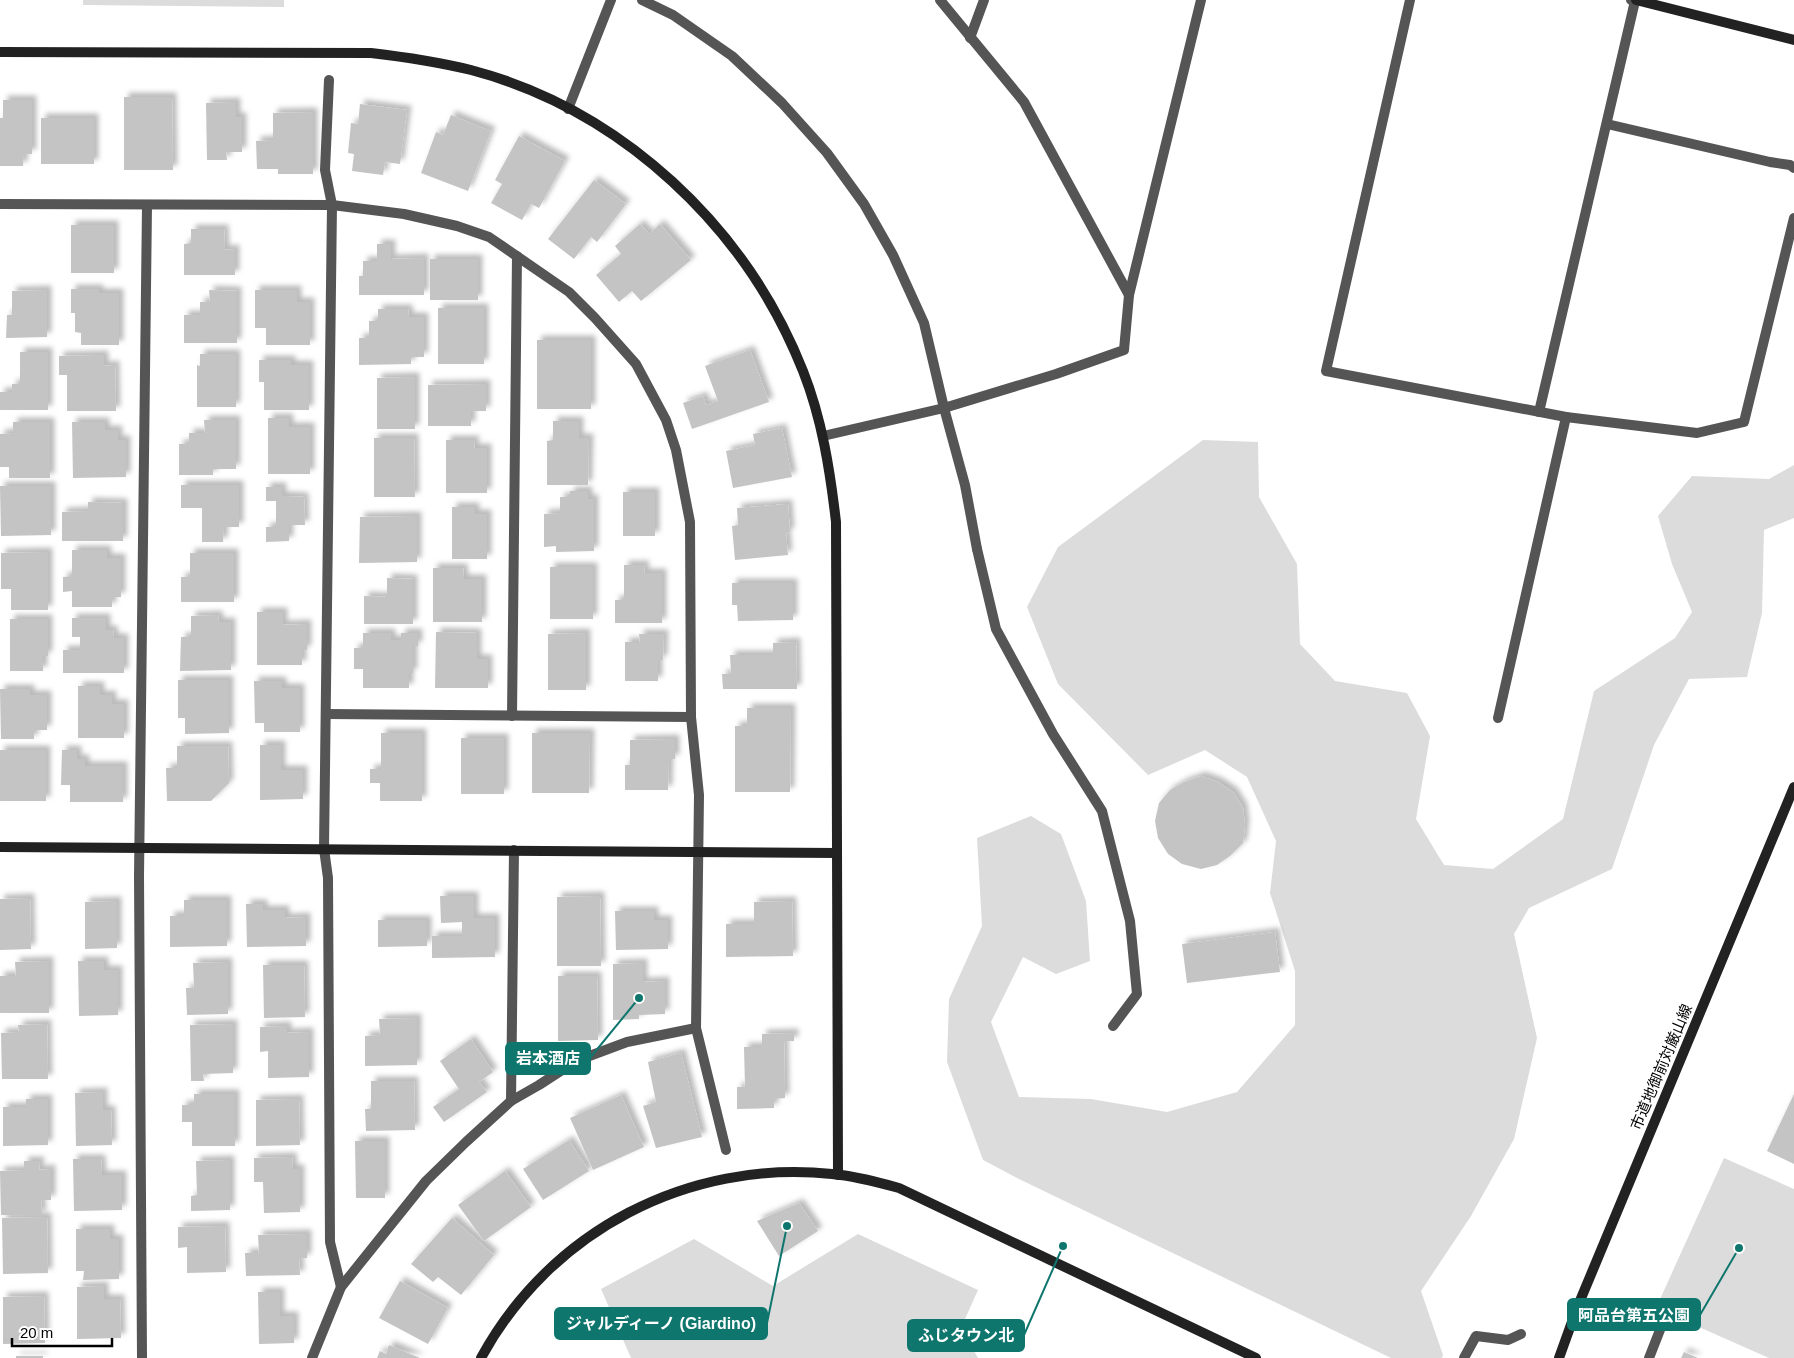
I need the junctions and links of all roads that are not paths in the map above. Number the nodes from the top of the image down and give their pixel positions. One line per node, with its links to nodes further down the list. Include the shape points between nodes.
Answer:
1 (611, 0): 12 (street)
2 (642, 0): 21 (street, via 673,15 732,56 782,103 827,154 864,204 893,255 924,323)
3 (940, 0): 8 (street)
4 (984, 0): 8 (street)
5 (1201, 0): 20 (street)
6 (1410, 0): 22 (street, via 1326,371)
7 (1634, 0): 9 (street); 13 (street)
8 (970, 38): 20 (street, via 1024,102)
9 (1794, 40)
10 (0, 52): 12 (street, via 371,53 422,59 472,71 521,87)
11 (329, 80): 17 (street, via 324,170)
12 (568, 109): 24 (street, via 612,135 654,166 692,200 726,238 782,325 803,372)
13 (1607, 124): 14 (street); 22 (street)
14 (1794, 168)
15 (0, 204): 16 (street)
16 (147, 204): 17 (street); 31 (street)
17 (332, 205): 19 (street, via 404,214 457,226 489,237); 25 (street)
18 (1794, 218): 23 (street, via 1744,422 1697,433)
19 (517, 256): 26 (street); 27 (street, via 569,292 595,318 636,364 666,420 676,450 690,522)
20 (1129, 296): 21 (street, via 1124,350)
21 (944, 408): 24 (street); 36 (street, via 965,485 996,629 1053,734 1102,811 1130,921 1137,994)
22 (1539, 412): 23 (street)
23 (1566, 417): 28 (street)
24 (823, 436): 35 (street, via 836,522)
25 (326, 714): 26 (street); 32 (street)
26 (512, 716): 27 (street)
27 (691, 717): 34 (street, via 699,795)
28 (1498, 718)
29 (1794, 787): 49 (street, 市道地御前対厳山線)
30 (0, 847): 31 (street)
31 (140, 848): 32 (street); 44 (street)
32 (324, 849): 33 (street); 41 (street, via 328,878 330,1242)
33 (514, 850): 34 (street); 38 (street)
34 (698, 851): 35 (street); 37 (street)
35 (837, 853): 40 (street)
36 (1113, 1026)
37 (696, 1028): 38 (street, via 627,1042 576,1061); 39 (street)
38 (511, 1101): 41 (street, via 426,1181)
39 (726, 1150)
40 (838, 1175): 46 (street, via 787,1172 731,1177 676,1192 634,1209 595,1232 548,1270 512,1309); 47 (street, via 899,1188)
41 (341, 1287): 45 (street)
42 (1667, 1312): 50 (street)
43 (1521, 1334): 48 (street, via 1508,1340 1476,1336)
44 (142, 1358)
45 (312, 1358)
46 (481, 1358)
47 (1256, 1358)
48 (1464, 1358)
49 (1559, 1358)
50 (1650, 1358)

